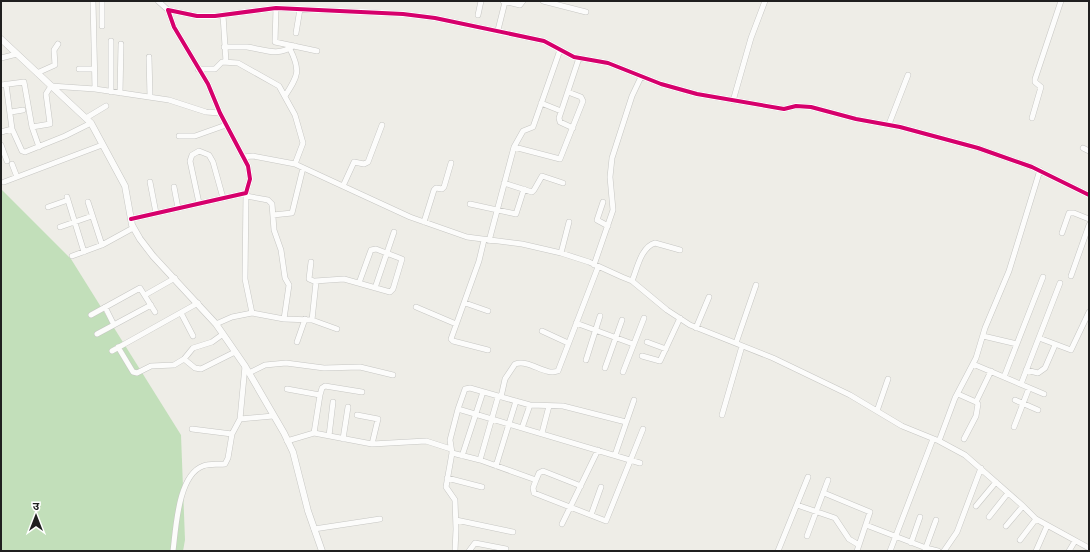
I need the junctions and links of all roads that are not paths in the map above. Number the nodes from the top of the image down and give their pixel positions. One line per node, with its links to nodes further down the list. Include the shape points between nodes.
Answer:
1 (93, 1): 33 (street)
2 (102, 1): 16 (street)
3 (158, 1): 12 (street)
4 (481, 1): 15 (street)
5 (504, 1): 6 (street, via 520,4); 17 (street)
6 (523, 1)
7 (544, 1): 13 (street)
8 (765, 1): 46 (street)
9 (1061, 1): 54 (street, via 1035,79 1042,87)
10 (276, 8): 11 (street); 14 (street); 24 (street, via 275,42)
11 (300, 9): 17 (street, via 403,14); 18 (street)
12 (168, 10): 14 (street, via 197,16); 34 (street, via 174,27)
13 (586, 12)
14 (223, 15): 23 (street)
15 (478, 15)
16 (102, 26)
17 (498, 30): 25 (street, via 544,41)
18 (296, 34)
19 (1, 39): 27 (street)
20 (111, 41): 41 (street)
21 (58, 44): 35 (street, via 54,50 55,65)
22 (121, 44): 43 (street)
23 (224, 47): 24 (street, via 246,47 269,52); 31 (street)
24 (291, 48): 26 (street); 44 (street, via 297,74)
25 (560, 50): 30 (street); 47 (street)
26 (317, 51)
27 (17, 54): 29 (street); 35 (street)
28 (149, 57): 45 (street)
29 (1, 58)
30 (579, 58): 37 (street, via 608,63); 42 (street)
31 (226, 62): 34 (street, via 221,63 216,69); 44 (street, via 238,63 276,83)
32 (79, 69): 33 (street)
33 (94, 69): 40 (street)
34 (198, 69): 52 (street, via 208,84)
35 (37, 73): 39 (street)
36 (908, 75): 56 (street)
37 (641, 77): 46 (street, via 685,91); 101 (street, via 632,96 612,158 610,177 614,205)
38 (4, 84): 51 (street); 59 (street, via 24,82)
39 (51, 86): 40 (street); 53 (street); 59 (street, via 46,94 50,124)
40 (95, 89): 41 (street)
41 (111, 92): 43 (street)
42 (568, 92): 50 (street); 60 (street, via 582,98)
43 (120, 93): 45 (street)
44 (285, 96): 72 (street, via 296,115 303,144)
45 (150, 97): 52 (street, via 169,100 206,112)
46 (732, 101): 56 (street, via 784,109 796,106 811,107 856,119)
47 (541, 103): 50 (street); 67 (street, via 533,127 523,131)
48 (106, 106): 53 (street)
49 (23, 110): 51 (street)
50 (562, 111): 60 (street, via 559,121)
51 (11, 112): 61 (street)
52 (220, 113): 57 (street)
53 (86, 118): 55 (street)
54 (1032, 118)
55 (91, 123): 65 (street); 66 (street)
56 (889, 124): 74 (street, via 978,148)
57 (226, 125): 63 (street, via 195,136); 70 (street)
58 (382, 125): 80 (street, via 368,162 354,162)
59 (32, 127): 66 (street)
60 (573, 128): 67 (street, via 560,159)
61 (12, 129): 62 (street); 66 (street, via 22,151)
62 (1, 132)
63 (179, 136)
64 (1, 144): 75 (street)
65 (102, 145): 75 (street); 97 (street, via 125,186)
66 (39, 147)
67 (514, 147): 79 (street)
68 (1083, 148): 69 (street)
69 (1089, 151)
70 (243, 157): 72 (street, via 253,156); 83 (street, via 248,166 250,179)
71 (451, 163): 99 (street, via 444,187 434,190)
72 (295, 164): 73 (street)
73 (303, 168): 80 (street); 94 (street, via 294,210 289,214)
74 (1040, 170): 84 (street); 156 (street, via 1022,233)
75 (17, 177): 76 (street)
76 (4, 182)
77 (150, 182): 93 (street)
78 (564, 183): 82 (street, via 542,176 533,191)
79 (504, 184): 82 (street); 92 (street)
80 (343, 186): 99 (street)
81 (174, 187): 91 (street)
82 (524, 189): 92 (street, via 516,214)
83 (246, 194): 85 (street); 94 (street, via 271,201); 136 (street, via 245,279)
84 (1089, 196)
85 (223, 198): 88 (street); 88 (street, via 213,162 209,155 199,151 192,155 190,161)
86 (88, 202): 95 (street)
87 (603, 202): 101 (street, via 597,220)
88 (199, 203): 91 (street)
89 (470, 204): 92 (street)
90 (48, 207): 98 (street, via 67,199)
91 (178, 208): 93 (street)
92 (497, 209): 107 (street)
93 (156, 213): 97 (street)
94 (273, 215): 141 (street, via 274,230 289,286)
95 (92, 216): 98 (street); 108 (street)
96 (1089, 219): 106 (street, via 1069,213)
97 (131, 220): 104 (street)
98 (74, 221): 103 (street); 110 (street)
99 (424, 222): 107 (street)
100 (569, 222): 112 (street)
101 (608, 226): 115 (street)
102 (1089, 226): 116 (street)
103 (60, 227)
104 (133, 228): 108 (street); 118 (street, via 153,256)
105 (394, 232): 111 (street)
106 (1062, 233)
107 (486, 241): 112 (street, via 522,244); 128 (street)
108 (102, 245): 110 (street)
109 (680, 250): 119 (street, via 651,244 644,250)
110 (84, 252): 113 (street)
111 (387, 253): 121 (street, via 376,249 370,252); 124 (street); 124 (street, via 402,258 393,289 387,292)
112 (561, 253): 115 (street)
113 (72, 256)
114 (311, 262): 120 (street, via 310,280)
115 (596, 266): 119 (street); 145 (street)
116 (1071, 276)
117 (1043, 277): 164 (street)
118 (175, 278): 125 (street); 127 (street)
119 (632, 281): 140 (street)
120 (316, 282): 121 (street, via 339,278); 143 (street)
121 (359, 283): 124 (street)
122 (1060, 283): 158 (street)
123 (756, 285): 162 (street)
124 (375, 288)
125 (145, 295): 129 (street); 130 (street, via 139,289)
126 (709, 297): 149 (street)
127 (198, 303): 135 (street); 146 (street)
128 (465, 303): 132 (street); 147 (street)
129 (150, 305): 133 (street); 148 (street)
130 (105, 307): 137 (street); 148 (street)
131 (416, 307): 147 (street)
132 (488, 311)
133 (155, 312)
134 (1089, 312): 165 (street, via 1072,349)
135 (181, 313): 155 (street); 167 (street)
136 (252, 314): 141 (street); 146 (street, via 232,317)
137 (91, 315)
138 (600, 316): 151 (street)
139 (644, 318): 163 (street)
140 (680, 318): 149 (street); 168 (street)
141 (284, 319): 142 (street)
142 (305, 319): 143 (street); 159 (street)
143 (312, 320): 150 (street)
144 (622, 320): 157 (street)
145 (576, 323): 151 (street); 161 (street)
146 (216, 324): 154 (street)
147 (456, 324): 169 (street, via 452,341)
148 (114, 325): 153 (street)
149 (696, 328): 162 (street)
150 (337, 329)
151 (596, 330): 157 (street); 174 (street)
152 (542, 331): 161 (street)
153 (97, 334)
154 (223, 334): 171 (street); 173 (street, via 212,342 193,348)
155 (193, 336)
156 (983, 336): 164 (street); 175 (street)
157 (616, 338): 163 (street); 177 (street)
158 (1039, 338): 165 (street); 178 (street)
159 (297, 342)
160 (647, 342): 168 (street)
161 (568, 343): 193 (street, via 558,372 553,373 523,363 513,366 505,379)
162 (736, 343): 166 (street)
163 (633, 344): 180 (street)
164 (1017, 344): 183 (street)
165 (1055, 345): 178 (street, via 1043,370 1038,373)
166 (742, 346): 205 (street, via 850,395); 208 (street)
167 (118, 347): 170 (street); 173 (street, via 134,373 151,366 174,365)
168 (666, 349): 172 (street, via 660,361)
169 (488, 350)
170 (112, 351)
171 (236, 352): 173 (street, via 201,369 195,368); 176 (street)
172 (642, 356)
173 (184, 359)
174 (586, 360)
175 (973, 364): 179 (street); 190 (street)
176 (245, 366): 181 (street); 210 (street)
177 (605, 368)
178 (1026, 370): 185 (street)
179 (991, 371): 183 (street); 198 (street)
180 (622, 372)
181 (249, 373): 182 (street, via 265,365 286,363 324,368 360,367); 209 (street)
182 (393, 375)
183 (1004, 377): 185 (street)
184 (888, 379): 205 (street)
185 (1021, 384): 186 (street)
186 (1029, 388): 191 (street); 199 (street)
187 (287, 389): 192 (street)
188 (362, 392): 192 (street, via 325,386)
189 (483, 392): 193 (street); 203 (street, via 466,388); 206 (street)
190 (958, 394): 198 (street); 224 (street)
191 (1044, 394)
192 (320, 395): 219 (street)
193 (500, 397): 196 (street); 211 (street)
194 (634, 400): 212 (street)
195 (1015, 400): 199 (street)
196 (516, 401): 200 (street); 213 (street)
197 (334, 402): 221 (street)
198 (976, 402): 223 (street, via 977,413)
199 (1023, 403): 204 (street); 214 (street)
200 (530, 405): 201 (street); 216 (street)
201 (549, 406): 212 (street, via 568,407); 220 (street)
202 (348, 407): 222 (street)
203 (458, 409): 206 (street); 228 (street, via 450,440)
204 (1038, 410)
205 (877, 411): 224 (street, via 902,426)
206 (476, 414): 211 (street); 230 (street)
207 (357, 415): 226 (street, via 378,420)
208 (722, 415)
209 (273, 416): 210 (street); 225 (street)
210 (240, 419): 218 (street)
211 (492, 419): 213 (street); 231 (street)
212 (626, 422): 229 (street)
213 (510, 424): 216 (street); 234 (street)
214 (1014, 427)
215 (192, 428): 218 (street)
216 (522, 428): 220 (street)
217 (643, 429): 232 (street)
218 (232, 434): 273 (street, via 225,464 202,466 188,479)
219 (314, 434): 221 (street); 225 (street)
220 (542, 434): 227 (street)
221 (329, 436): 222 (street)
222 (343, 439): 226 (street)
223 (964, 439)
224 (936, 440): 235 (street, via 965,455); 265 (street)
225 (287, 441): 262 (street, via 293,452)
226 (372, 444): 228 (street, via 426,441)
227 (598, 450): 229 (street); 241 (street)
228 (451, 451): 230 (street); 237 (street)
229 (615, 455): 232 (street)
230 (462, 456): 231 (street)
231 (480, 460): 234 (street)
232 (631, 460): 233 (street); 251 (street, via 609,518 606,521)
233 (640, 463)
234 (496, 466): 238 (street)
235 (981, 468): 240 (street); 281 (street, via 957,532)
236 (808, 477): 247 (street)
237 (447, 478): 242 (street); 256 (street, via 446,487 454,498)
238 (536, 480): 241 (street, via 543,471); 246 (street, via 534,493)
239 (828, 480): 244 (street)
240 (996, 482): 245 (street); 248 (street)
241 (581, 486): 246 (street)
242 (482, 487)
243 (601, 487): 251 (street)
244 (824, 493): 250 (street); 259 (street, via 867,510 870,515)
245 (1008, 494): 249 (street); 253 (street)
246 (571, 506): 251 (street); 258 (street)
247 (797, 506): 250 (street); 277 (street)
248 (976, 506)
249 (1023, 506): 255 (street); 260 (street)
250 (817, 511): 264 (street); 269 (street, via 838,520 849,538)
251 (591, 515)
252 (920, 517): 268 (street)
253 (989, 517)
254 (380, 519): 262 (street)
255 (1036, 519): 261 (street); 266 (street)
256 (456, 520): 263 (street); 275 (street)
257 (936, 520): 272 (street)
258 (562, 524)
259 (866, 525): 265 (street); 269 (street)
260 (1006, 526)
261 (1047, 526): 267 (street); 282 (street)
262 (314, 529): 274 (street)
263 (513, 532)
264 (807, 536)
265 (895, 537): 268 (street); 279 (street)
266 (1020, 540)
267 (1075, 541): 270 (street); 283 (street)
268 (911, 543): 272 (street)
269 (859, 545): 278 (street)
270 (1089, 548)
271 (506, 549): 276 (street, via 476,543)
272 (925, 550): 280 (street)
273 (172, 551)
274 (322, 551)
275 (455, 551)
276 (469, 551)
277 (778, 551)
278 (857, 551)
279 (890, 551)
280 (938, 551)
281 (944, 551)
282 (1036, 551)
283 (1069, 551)

